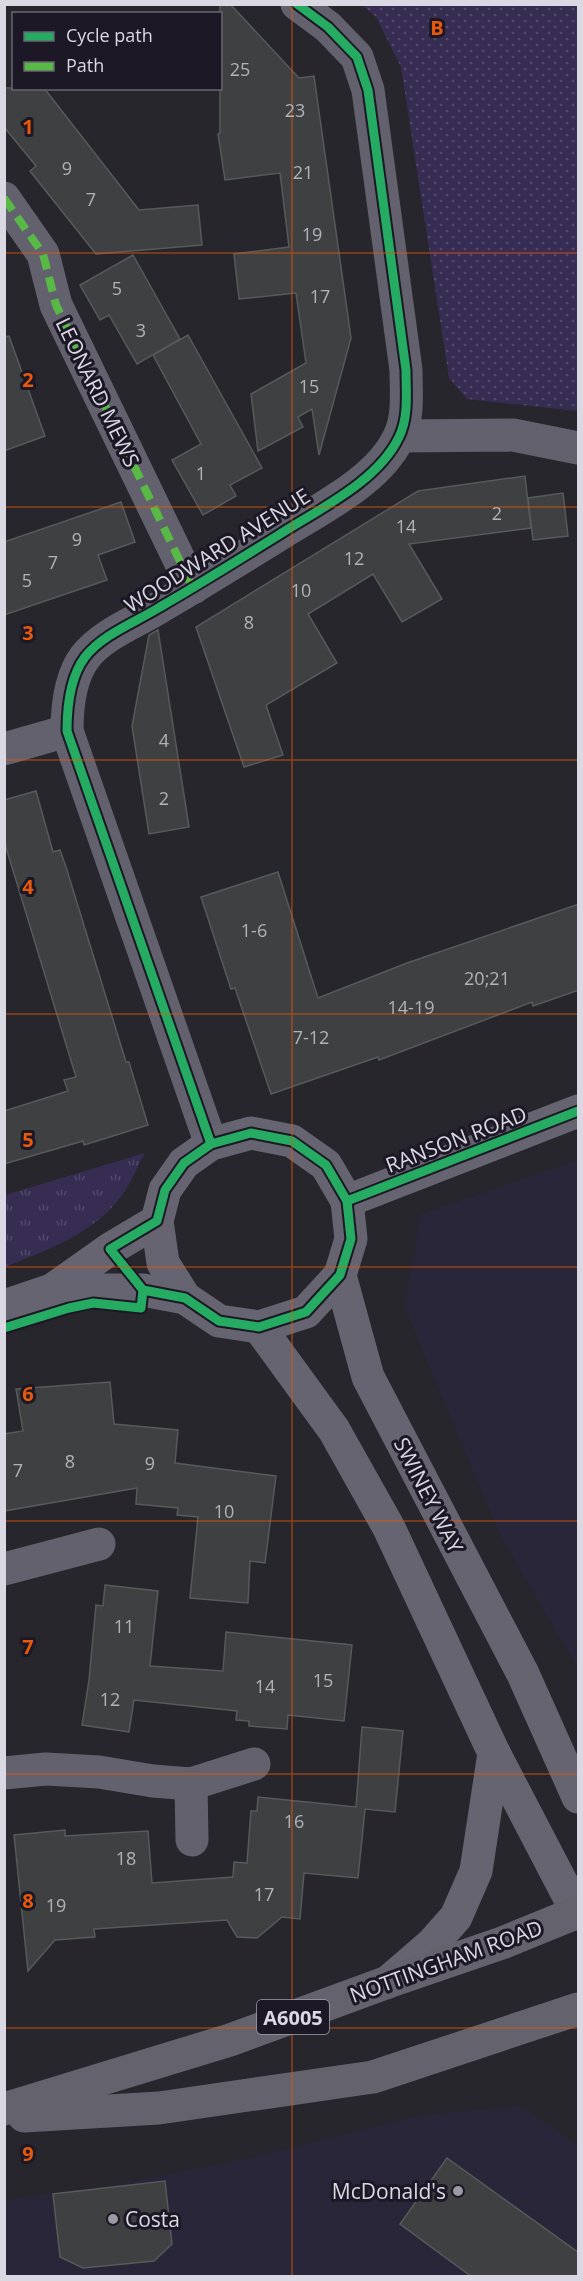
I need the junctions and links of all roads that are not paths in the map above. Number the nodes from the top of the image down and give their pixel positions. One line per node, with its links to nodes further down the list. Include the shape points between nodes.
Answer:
1 (297, 4): 3 (street, WOODWARD AVENUE, via 328,27 357,57 368,90 406,370 406,409)
2 (4, 198): 5 (street, LEONARD MEWS, via 43,254 56,305)
3 (400, 436): 4 (street, via 513,435); 5 (street, WOODWARD AVENUE, via 363,481)
4 (579, 448)
5 (193, 588): 6 (street, WOODWARD AVENUE, via 98,644 84,659 73,682)
6 (66, 731): 7 (street); 9 (street, WOODWARD AVENUE)
7 (4, 749)
8 (579, 1111): 10 (street, RANSON ROAD)
9 (211, 1144): 10 (street, via 251,1133 292,1141 326,1165); 11 (street, via 184,1163 165,1190)
10 (347, 1201): 12 (street, via 351,1239)
11 (157, 1221): 13 (street); 14 (street, via 163,1263)
12 (340, 1275): 16 (street, via 306,1312); 23 (street, SWINEY WAY, via 368,1377 523,1674)
13 (52, 1290): 14 (street, via 143,1290); 15 (street)
14 (185, 1298): 16 (street, via 219,1321)
15 (4, 1306)
16 (259, 1327): 19 (street, via 334,1430 389,1528)
17 (99, 1544): 18 (street)
18 (4, 1569)
19 (494, 1753): 25 (street); 26 (street, via 476,1871 456,1917)
20 (6, 1763): 22 (street)
21 (254, 1764): 22 (street)
22 (191, 1784): 24 (street)
23 (579, 1797)
24 (192, 1840)
25 (578, 1913): 26 (main road, NOTTINGHAM ROAD / A6005)
26 (388, 1982): 28 (main road, NOTTINGHAM ROAD / A6005, via 230,2040)
27 (579, 2009): 29 (main road, via 373,2077 159,2108)
28 (4, 2109)
29 (4, 2117)

